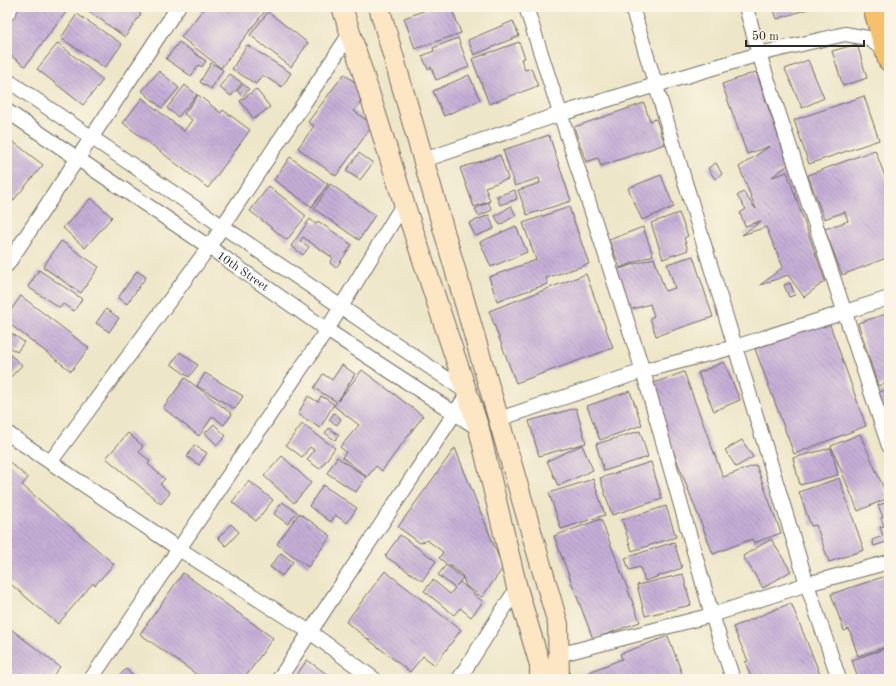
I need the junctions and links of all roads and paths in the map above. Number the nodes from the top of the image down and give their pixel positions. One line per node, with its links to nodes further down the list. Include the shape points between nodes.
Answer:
1 (11, 7): 9 (street)
2 (178, 7): 17 (street)
3 (342, 7): 10 (street)
4 (379, 7): 19 (street)
5 (526, 7): 16 (street)
6 (632, 7): 14 (street)
7 (746, 7): 11 (street)
8 (874, 7): 12 (main road)
9 (7, 14)
10 (351, 32): 20 (street); 21 (street)
11 (759, 54): 12 (street, via 845,34 868,38); 14 (street); 26 (street)
12 (888, 56)
13 (7, 80): 17 (street)
14 (656, 86): 16 (street); 28 (street)
15 (7, 111): 18 (street, 10th Street)
16 (560, 114): 19 (street); 29 (street)
17 (92, 137): 18 (street); 21 (street)
18 (78, 159): 22 (street, 10th Street); 23 (street)
19 (424, 160): 32 (street)
20 (404, 203): 25 (street); 30 (street)
21 (223, 226): 22 (street); 25 (street)
22 (209, 247): 27 (street, 10th Street); 36 (street)
23 (7, 266)
24 (889, 298): 26 (street)
25 (342, 307): 27 (street); 30 (street)
26 (845, 311): 28 (street); 35 (street)
27 (327, 330): 31 (street, 10th Street); 37 (street)
28 (735, 347): 29 (street); 39 (street)
29 (643, 371): 32 (street); 41 (street)
30 (468, 393): 31 (street); 33 (street)
31 (456, 413): 33 (street, 10th Street); 42 (street)
32 (499, 419): 43 (street, via 558,624)
33 (479, 429): 40 (street)
34 (7, 433): 36 (street)
35 (889, 446)
36 (51, 461): 37 (street)
37 (179, 549): 42 (street); 44 (street)
38 (889, 562): 39 (street)
39 (808, 584): 41 (street); 51 (street)
40 (517, 588): 47 (street); 48 (street, via 540,665)
41 (712, 615): 43 (street); 50 (street)
42 (310, 632): 45 (street); 46 (street)
43 (558, 655): 49 (street)
44 (91, 679)
45 (279, 679)
46 (374, 679)
47 (459, 679)
48 (540, 679)
49 (559, 679)
50 (733, 679)
51 (839, 679)

